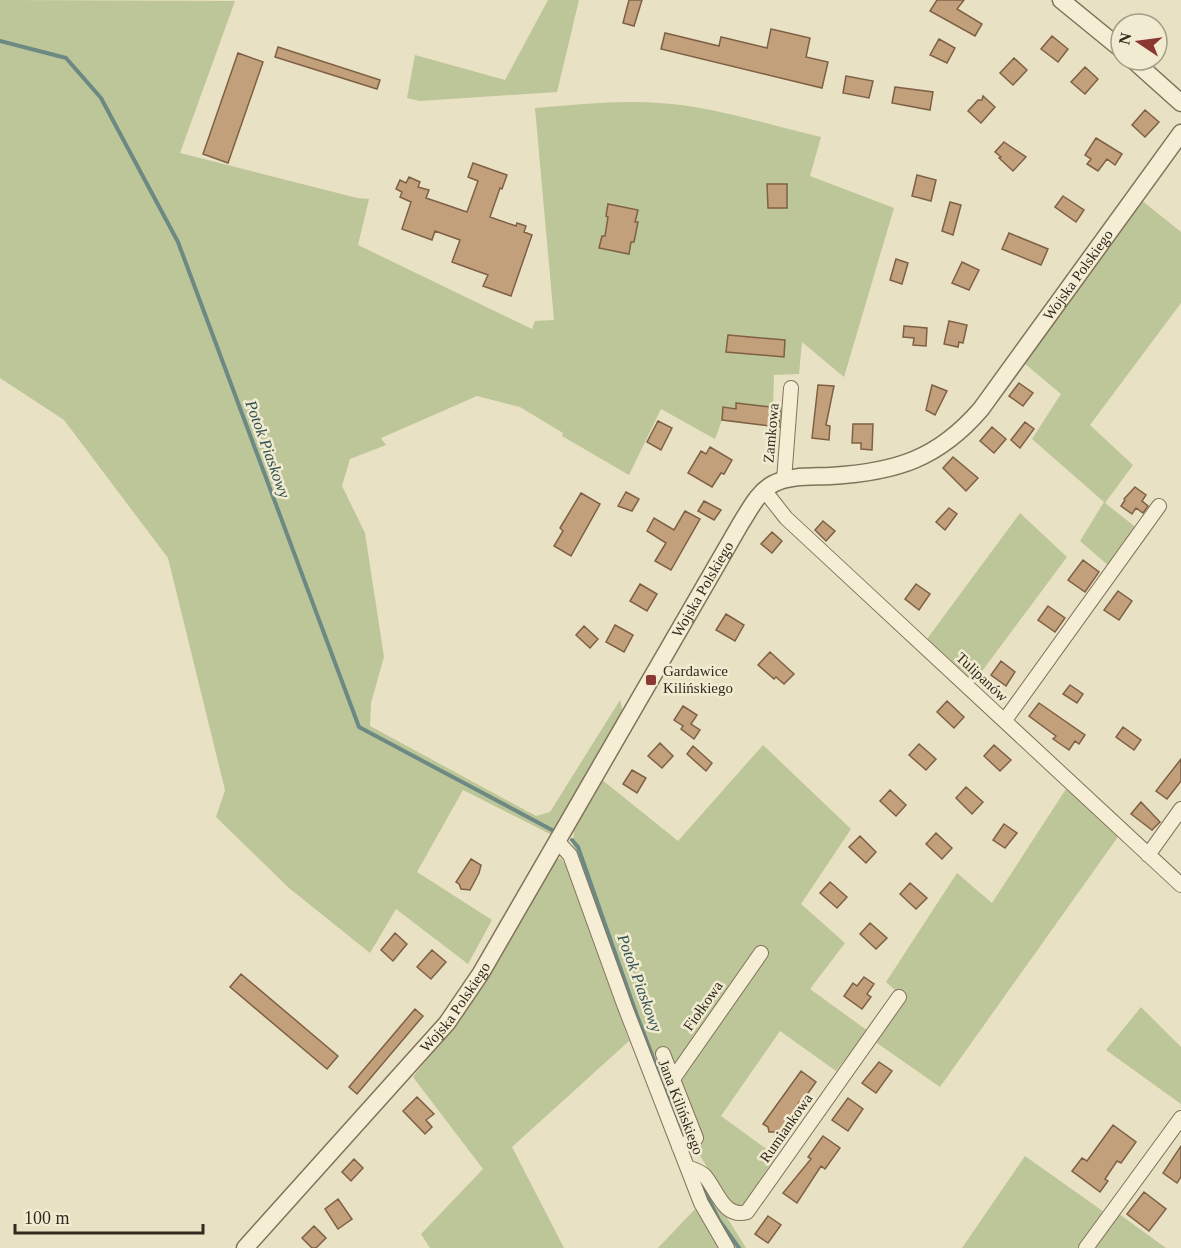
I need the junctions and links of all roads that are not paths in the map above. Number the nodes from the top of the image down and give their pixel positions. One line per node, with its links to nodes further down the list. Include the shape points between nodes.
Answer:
1 (1061, 0): 2 (street)
2 (1109, 40)
3 (1146, 72): 4 (street)
4 (1181, 103)
5 (1181, 133): 7 (street, Wojska Polskiego, via 981,409 958,435 929,453 888,469)
6 (791, 388): 7 (street, Zamkowa)
7 (784, 480): 8 (street, Wojska Polskiego)
8 (764, 490): 10 (street, Tulipanów, via 786,518); 12 (street, Wojska Polskiego, via 741,523)
9 (1159, 506): 10 (street)
10 (1005, 720): 13 (street, Tulipanów)
11 (1181, 809): 13 (street)
12 (558, 842): 20 (street, Jana Kilińskiego, via 570,855); 22 (street, Wojska Polskiego, via 482,973 447,1023)
13 (1148, 855): 14 (street, Tulipanów)
14 (1181, 885)
15 (761, 953): 18 (street, Fiołkowa)
16 (899, 997): 21 (street, Rumiankowa, via 747,1212 729,1210 701,1172)
17 (663, 1054): 18 (street)
18 (673, 1079): 20 (street, via 696,1138)
19 (1181, 1118): 24 (street)
20 (679, 1147): 21 (street, Jana Kilińskiego)
21 (687, 1167): 23 (street, Jana Kilińskiego)
22 (245, 1248)
23 (727, 1248)
24 (1086, 1248)

